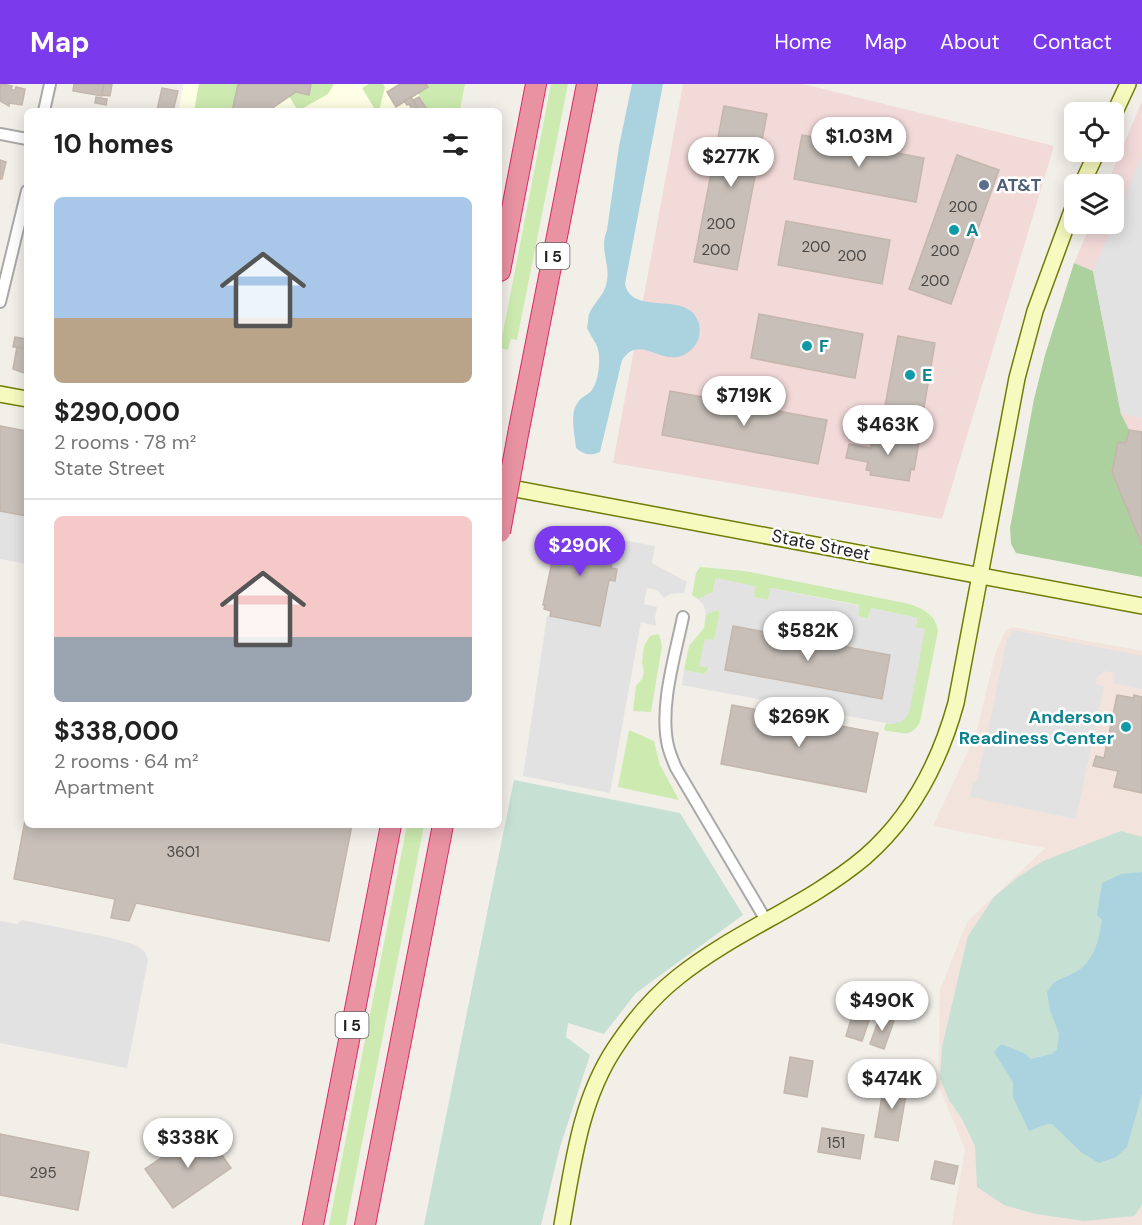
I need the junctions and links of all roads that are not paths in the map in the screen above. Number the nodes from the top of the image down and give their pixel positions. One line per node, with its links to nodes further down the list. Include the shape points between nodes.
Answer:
1 (50, 84): 6 (street)
2 (536, 84): 11 (highway)
3 (587, 84): 16 (highway, I 5, bridge)
4 (1128, 84): 5 (main road)
5 (1120, 102)
6 (45, 108)
7 (0, 134): 8 (street)
8 (24, 138)
9 (24, 207): 12 (street)
10 (1064, 232): 17 (main road, via 1035,311 1017,378)
11 (502, 261)
12 (0, 303)
13 (0, 394): 14 (main road)
14 (24, 398)
15 (502, 486): 17 (main road, State Street)
16 (502, 521)
17 (979, 574): 18 (main road, State Street); 22 (main road, via 949,730 922,788 895,827 866,856)
18 (1142, 606)
19 (683, 617): 22 (street, via 667,697 668,746 676,768)
20 (390, 828): 23 (highway, I 5)
21 (441, 828): 24 (highway)
22 (767, 922): 25 (main road, via 679,976 614,1049 583,1116)
23 (313, 1225)
24 (365, 1225)
25 (562, 1225)

